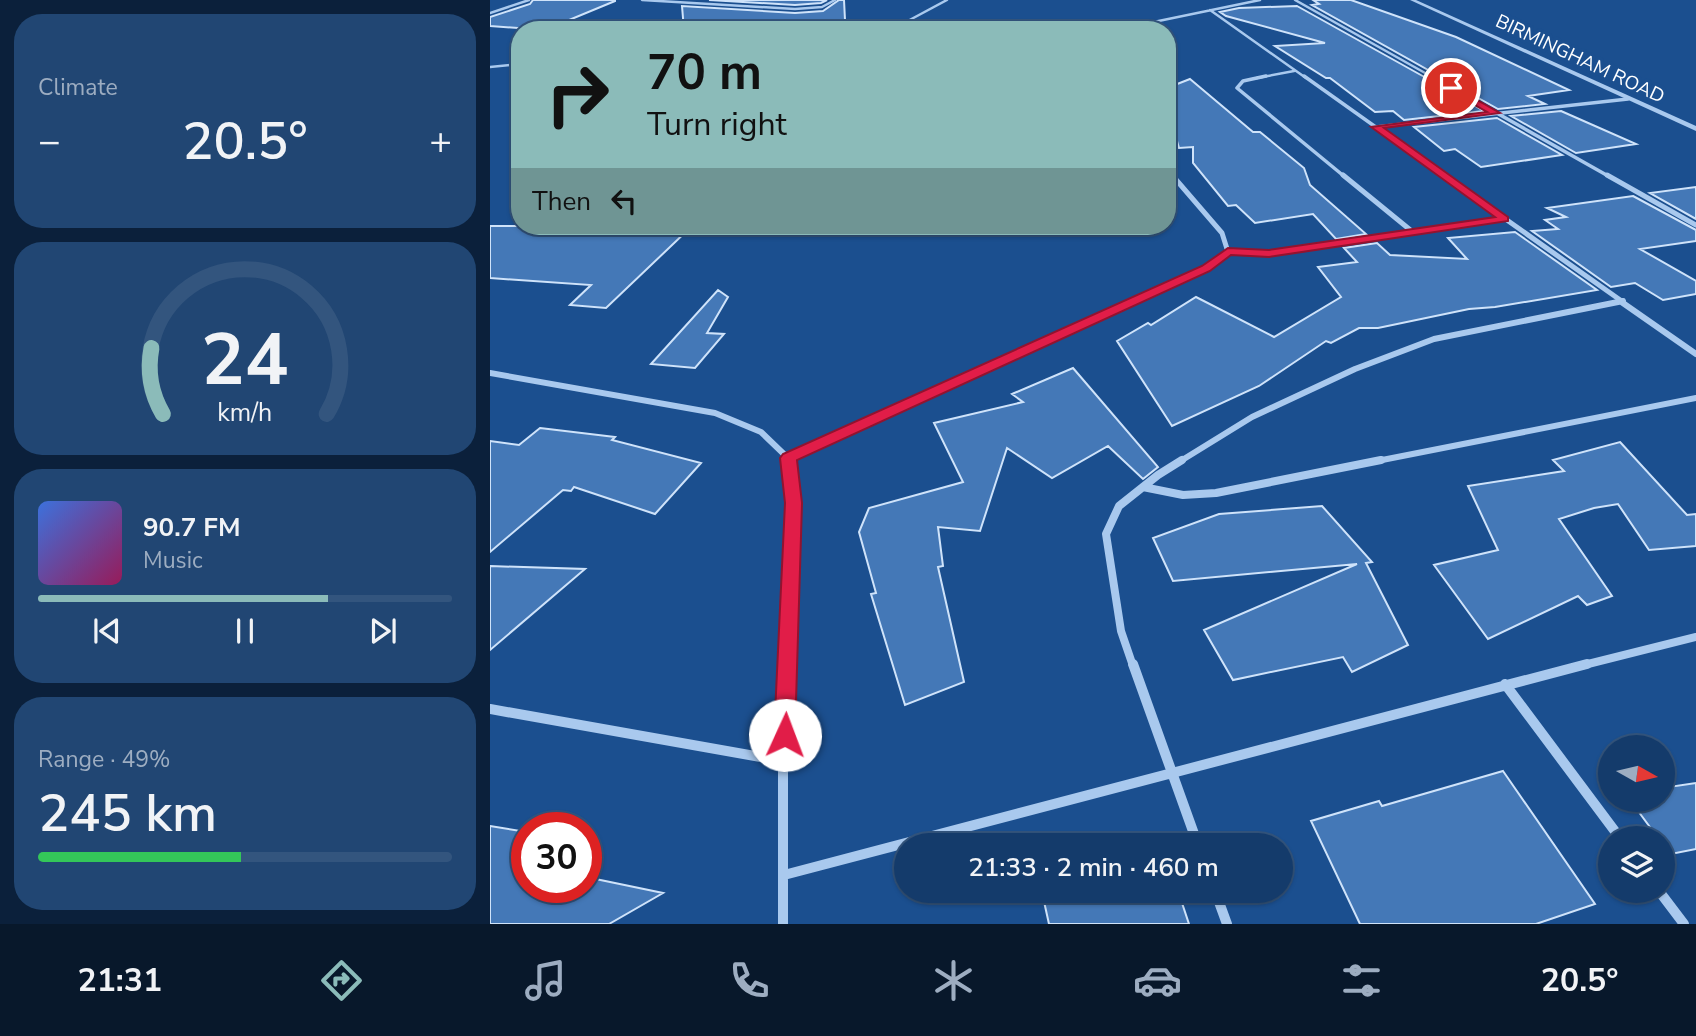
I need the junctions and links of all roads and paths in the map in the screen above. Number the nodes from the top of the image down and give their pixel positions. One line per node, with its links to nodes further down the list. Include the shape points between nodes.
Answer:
1 (529, 0): 9 (street)
2 (642, 0): 3 (street, via 795,9 822,7)
3 (835, 0)
4 (947, 0): 10 (street)
5 (1260, 0): 8 (street)
6 (1295, 0): 16 (street)
7 (1412, 0): 15 (street, BIRMINGHAM ROAD)
8 (1210, 10): 11 (street); 14 (street)
9 (490, 13)
10 (914, 21)
11 (1158, 21)
12 (511, 65): 13 (street)
13 (490, 67)
14 (1294, 71): 17 (street); 22 (street, via 1244,80 1237,88)
15 (1628, 99): 16 (street); 18 (street, BIRMINGHAM ROAD)
16 (1496, 113): 17 (street); 21 (street)
17 (1376, 127): 20 (street)
18 (1696, 129)
19 (1176, 179): 23 (street, via 1222,233)
20 (1504, 219): 22 (street); 24 (street)
21 (1696, 225)
22 (1414, 233): 23 (street, via 1269,254)
23 (1228, 252): 28 (street, via 1206,269)
24 (1623, 301): 25 (street); 29 (street, via 1434,339 1355,369 1252,417)
25 (1696, 354)
26 (490, 373): 28 (street, via 715,413 761,432)
27 (1696, 398): 29 (street, via 1216,493 1183,495)
28 (788, 458): 33 (street, via 794,503)
29 (1143, 487): 34 (street, via 1119,506 1106,534 1121,631)
30 (1696, 637): 31 (street)
31 (1504, 684): 34 (street); 35 (street)
32 (490, 709): 33 (street)
33 (783, 761): 37 (street)
34 (1172, 773): 36 (street); 37 (street)
35 (1611, 826)
36 (1194, 833)
37 (783, 875): 40 (street)
38 (1219, 903): 41 (street)
39 (1668, 903): 42 (street)
40 (783, 924)
41 (1227, 924)
42 (1684, 924)

